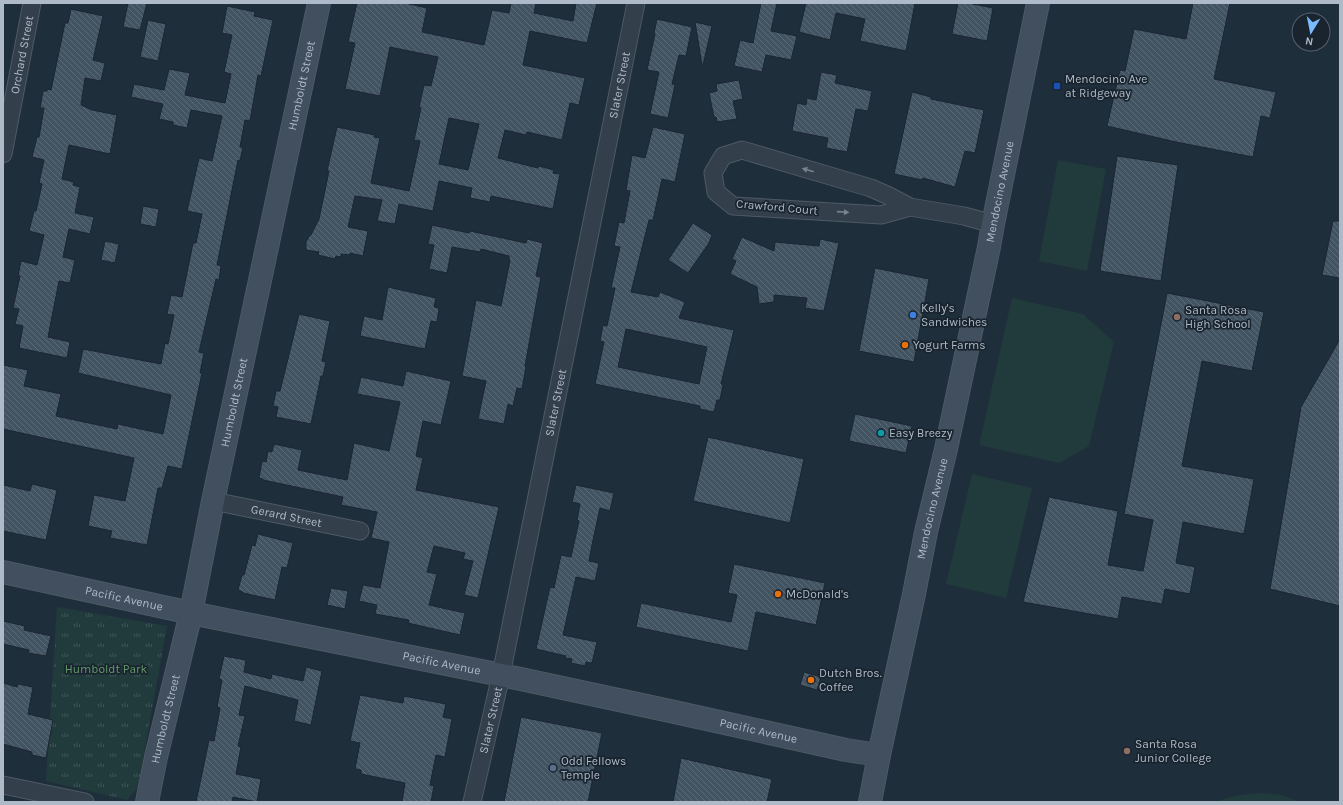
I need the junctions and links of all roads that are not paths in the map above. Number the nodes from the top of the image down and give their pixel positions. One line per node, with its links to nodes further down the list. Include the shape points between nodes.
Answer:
1 (32, 3): 5 (street, Orchard Street)
2 (319, 3): 8 (street, Humboldt Street)
3 (636, 3): 12 (street, Slater Street)
4 (1038, 3): 7 (street, Mendocino Avenue)
5 (3, 154)
6 (910, 208): 6 (street, Crawford Court, one-way to 6, via 871,188 742,150 723,156 713,173 716,192 733,206 882,215); 7 (street, Crawford Court, via 964,216)
7 (993, 224): 13 (street, Mendocino Avenue)
8 (213, 501): 9 (street, Gerard Street); 11 (street, Humboldt Street)
9 (360, 531)
10 (3, 572): 11 (street, Pacific Avenue)
11 (191, 613): 12 (street, Pacific Avenue); 16 (street, Humboldt Street)
12 (501, 675): 13 (street, Pacific Avenue); 17 (street, Slater Street)
13 (879, 755): 18 (street, Mendocino Avenue)
14 (3, 785): 15 (street)
15 (85, 802)
16 (147, 802)
17 (472, 802)
18 (870, 802)

